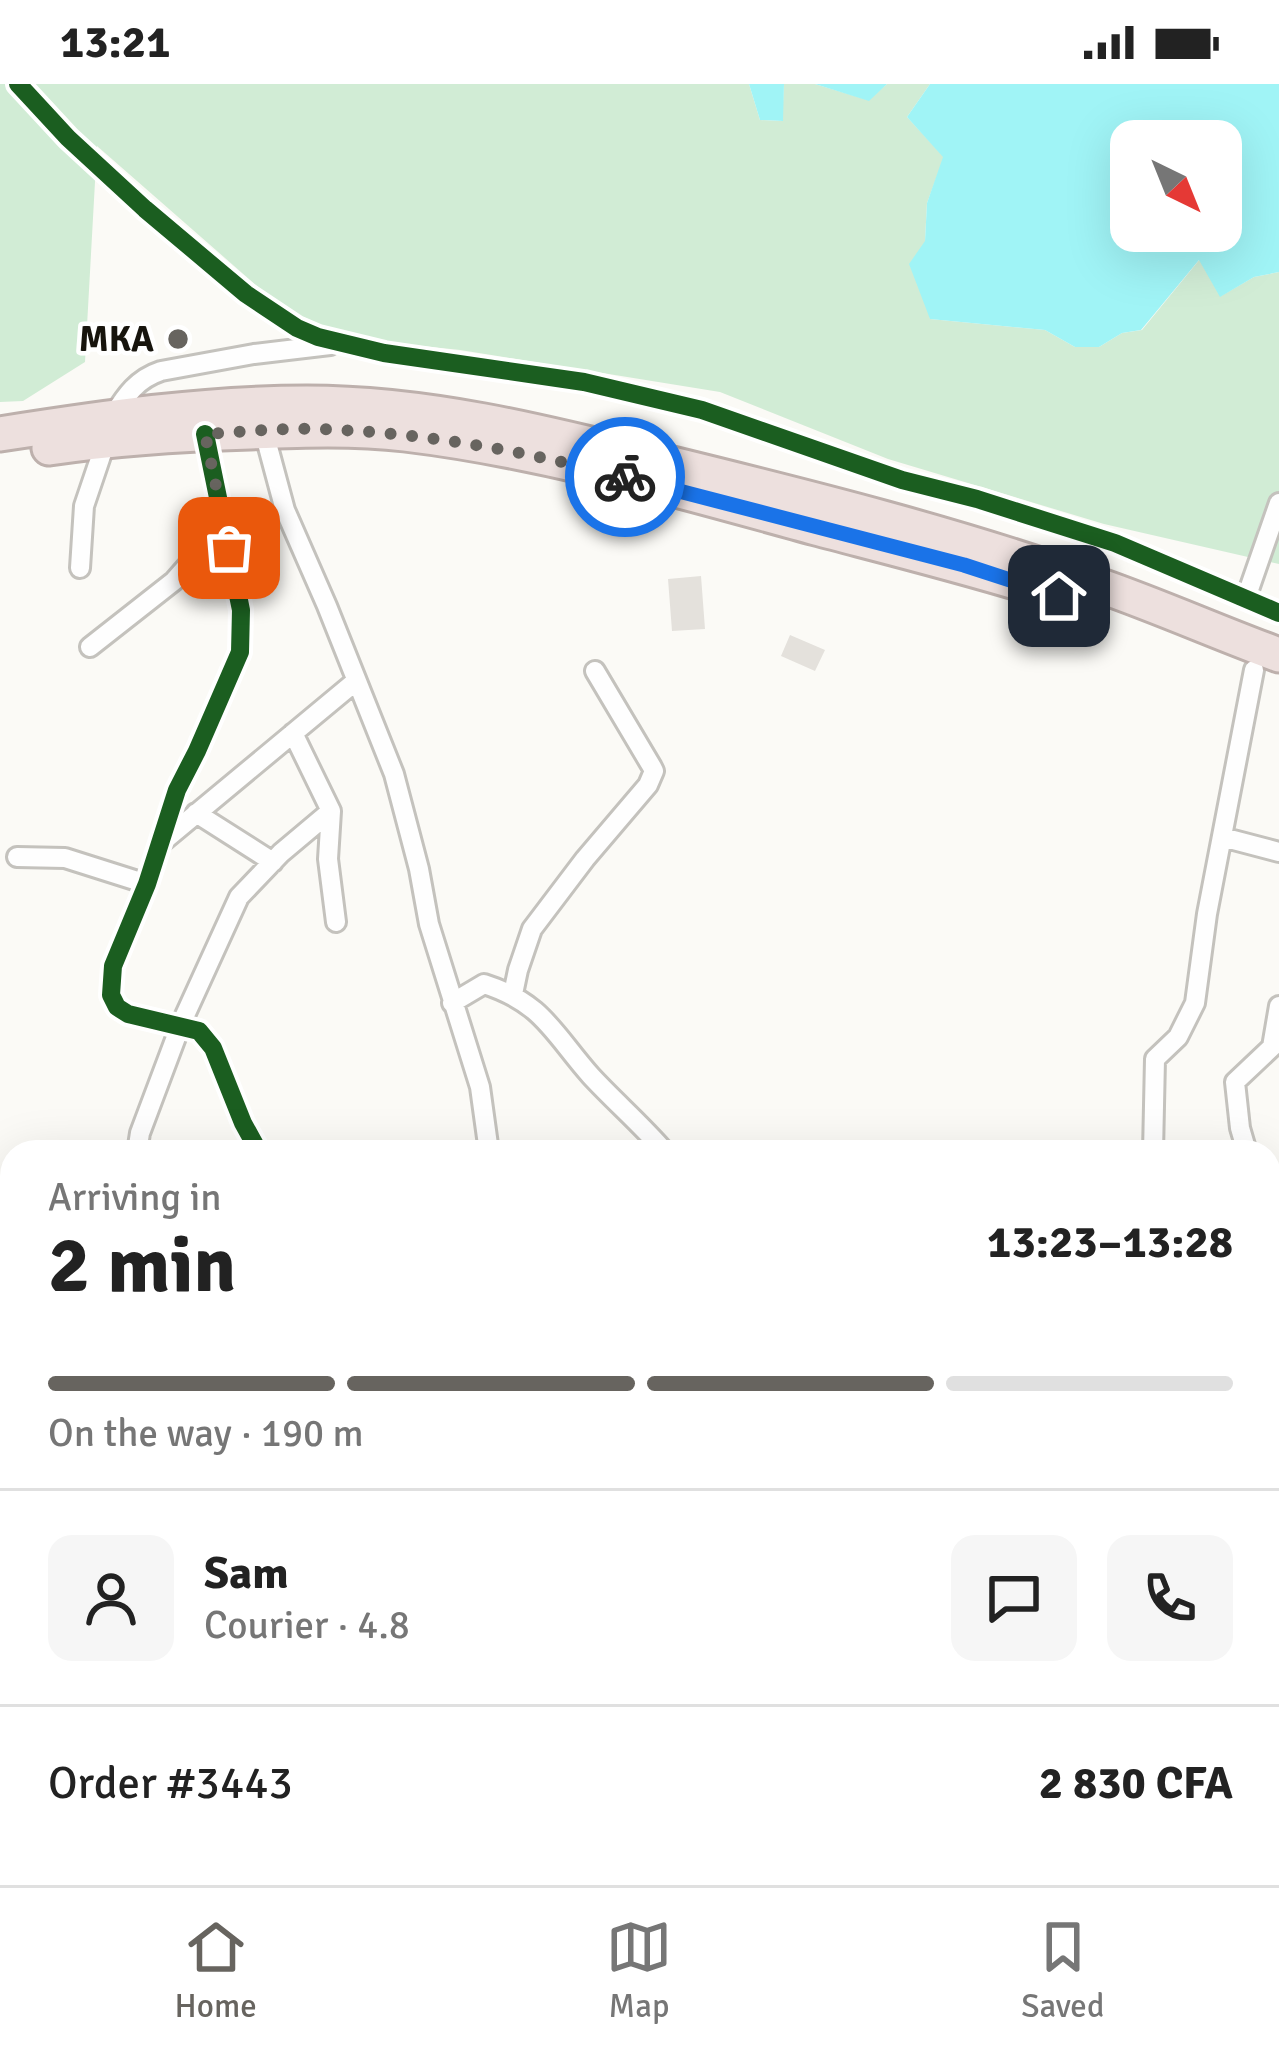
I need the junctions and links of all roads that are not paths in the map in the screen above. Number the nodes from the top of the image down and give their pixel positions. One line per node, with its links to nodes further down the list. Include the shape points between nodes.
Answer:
1 (18, 84): 2 (street, via 246,295)
2 (341, 345): 3 (street, via 149,374 127,392); 11 (street, via 584,382 702,410 1115,543)
3 (109, 429): 5 (highway); 6 (highway); 7 (highway); 10 (street, via 85,506); 14 (highway, via 223,406 309,403 549,432 1005,554 1104,587)
4 (264, 431): 6 (highway); 14 (highway, via 404,434 540,455 964,565); 16 (street, via 285,510)
5 (0, 434)
6 (205, 434): 9 (street)
7 (0, 455)
8 (1279, 503): 11 (street)
9 (224, 524): 13 (street, via 174,581); 21 (street, via 241,652)
10 (80, 568)
11 (1246, 598): 12 (street)
12 (1279, 613)
13 (90, 647)
14 (1271, 668): 20 (street)
15 (595, 671): 27 (street, via 654,771 532,929)
16 (356, 681): 17 (street); 28 (street, via 394,774)
17 (293, 734): 18 (street); 19 (street)
18 (331, 812): 24 (street); 26 (street)
19 (196, 813): 21 (street); 24 (street)
20 (1222, 837): 22 (street); 35 (street, via 1195,1003 1178,1037 1154,1059)
21 (158, 845): 25 (street)
22 (1279, 852)
23 (17, 857): 25 (street, via 65,858)
24 (273, 862): 30 (street, via 239,897)
25 (147, 884): 30 (street, via 113,966 111,995 128,1014)
26 (335, 922)
27 (513, 994): 28 (street, via 484,984); 34 (street, via 540,1012)
28 (452, 1003): 33 (street, via 480,1087)
29 (1279, 1006): 36 (street, via 1272,1047 1235,1082)
30 (181, 1024): 31 (street); 32 (street, via 200,1031 212,1048)
31 (139, 1140)
32 (252, 1140)
33 (487, 1140)
34 (654, 1140)
35 (1153, 1140)
36 (1244, 1140)

